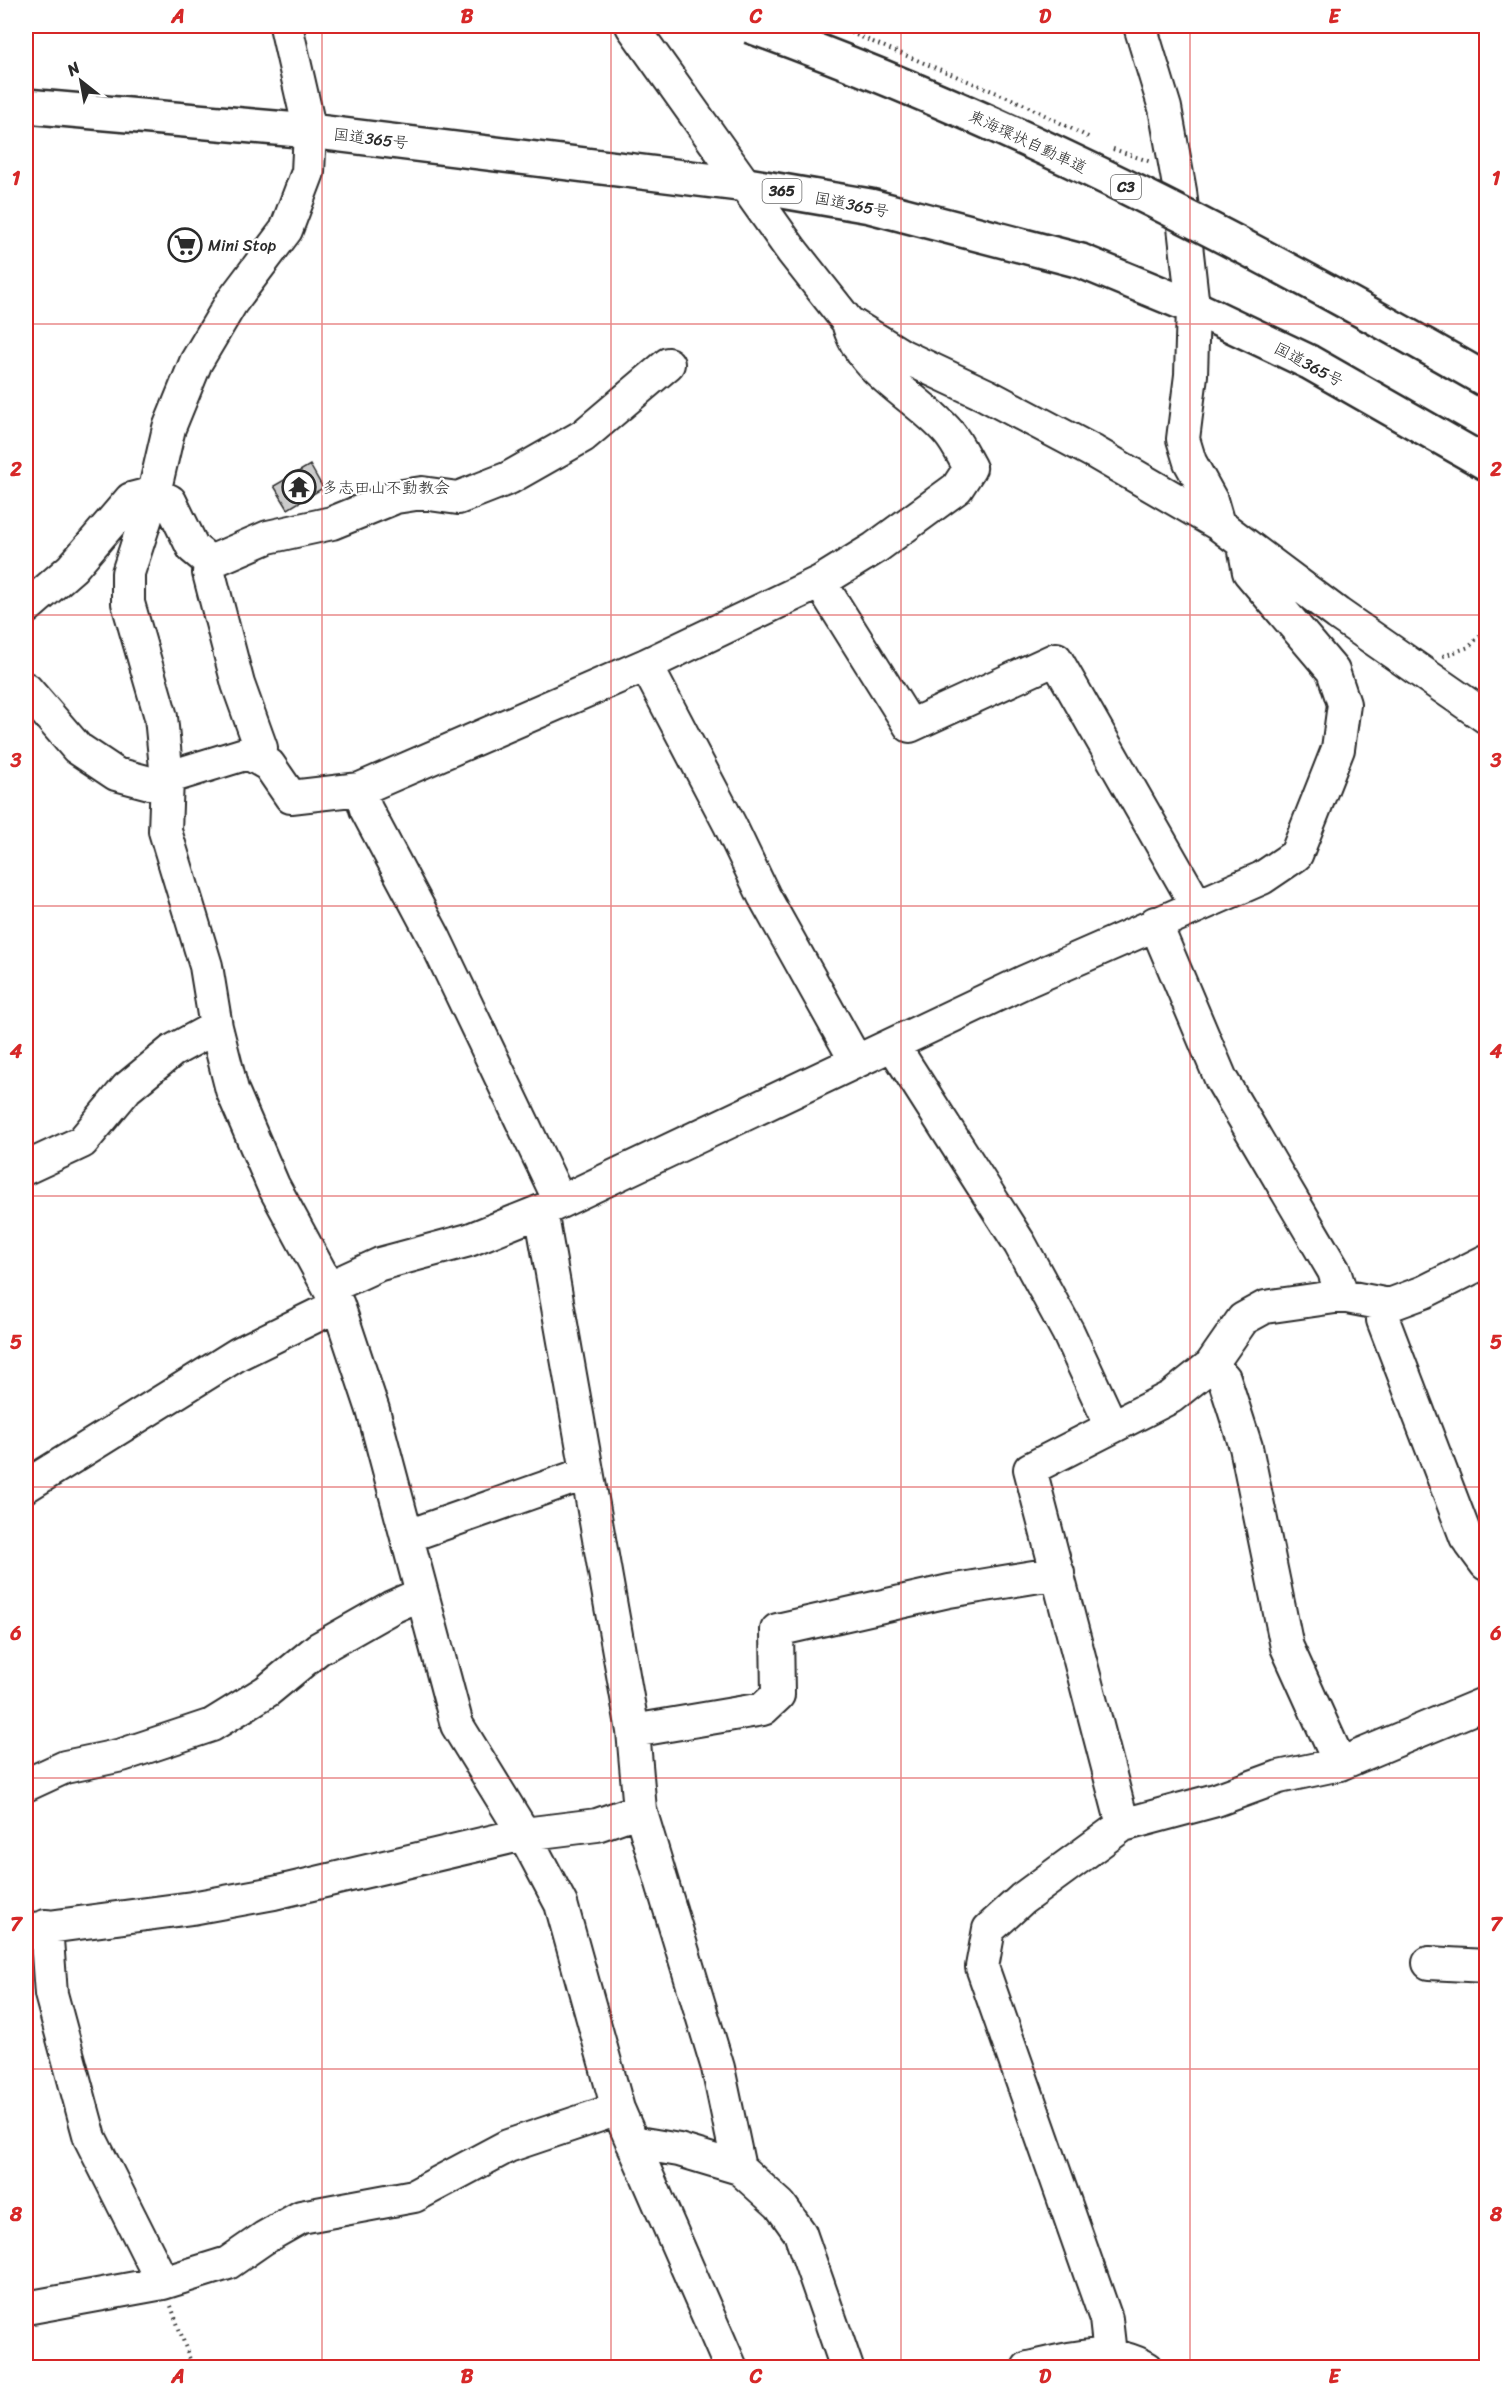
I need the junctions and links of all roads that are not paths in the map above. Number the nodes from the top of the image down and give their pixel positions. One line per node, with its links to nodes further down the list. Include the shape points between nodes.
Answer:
1 (286, 26): 6 (street)
2 (632, 26): 7 (street)
3 (750, 26): 11 (highway, 東海環状自動車道 / C3, bridge, via 821,51 1095,172 1234,241)
4 (1140, 26): 8 (street, via 1165,108 1180,191)
5 (26, 106): 6 (highway, 国道365号 / 365)
6 (310, 131): 7 (highway, 国道365号 / 365); 13 (street, via 308,172 286,230 231,303 196,362 169,428)
7 (747, 185): 8 (highway, 国道365号 / 365, via 870,206 1081,261); 9 (street, via 792,251)
8 (1193, 307): 12 (highway, 国道365号 / 365, via 1309,362); 14 (street, via 1191,375 1183,438)
9 (848, 321): 14 (street, via 903,356 986,394); 17 (street, via 852,340 877,369 949,432 970,468 957,488 875,548)
10 (668, 364): 16 (street, via 584,435 509,478 458,498 422,493 396,498 332,523 268,537)
11 (1486, 380)
12 (1486, 463)
13 (154, 493): 16 (street, via 170,501 193,548); 18 (street, via 131,499 72,568); 23 (street, via 128,573 128,603 161,717)
14 (1218, 524): 15 (street)
15 (1244, 546): 21 (street); 25 (street, via 1249,572 1333,671 1344,704 1338,749 1296,855 1262,878)
16 (210, 562): 22 (street, via 209,573 238,684 261,748)
17 (820, 582): 19 (street); 25 (street, via 910,726 1056,659)
18 (26, 608)
19 (646, 665): 24 (street); 29 (street, via 764,896)
20 (26, 689): 23 (street, via 77,748 116,774 150,783)
21 (1486, 717)
22 (257, 758): 23 (street, via 248,753); 24 (street, via 269,765 291,797)
23 (167, 778): 27 (street, via 165,831 206,966)
24 (360, 789): 31 (street, via 366,809 434,937)
25 (1197, 906): 26 (street)
26 (1155, 923): 28 (street); 34 (street, via 1221,1079 1334,1271)
27 (216, 1027): 30 (street, via 172,1051 127,1088 82,1142); 33 (street, via 232,1090 250,1132 299,1237)
28 (893, 1045): 29 (street); 37 (street, via 1020,1244 1068,1332)
29 (856, 1061): 31 (street)
30 (26, 1168)
31 (551, 1206): 33 (street, via 469,1240 380,1263); 38 (street)
32 (1486, 1261): 35 (street)
33 (334, 1296): 39 (street); 40 (street, via 373,1410)
34 (1342, 1296): 35 (street); 36 (street, via 1265,1307 1243,1319)
35 (1389, 1305): 41 (street, via 1383,1320 1387,1331 1466,1537)
36 (1211, 1365): 37 (street, via 1171,1397); 46 (street, via 1224,1378 1246,1447 1287,1647)
37 (1112, 1427): 42 (street, via 1030,1469)
38 (587, 1473): 40 (street); 45 (street)
39 (26, 1486)
40 (408, 1536): 43 (street)
41 (1486, 1562)
42 (1058, 1573): 45 (street, via 949,1591 777,1630 778,1695 763,1709); 49 (street)
43 (421, 1594): 47 (street, via 318,1649 267,1691 212,1725 122,1755 65,1767); 50 (street, via 457,1725)
44 (1486, 1703): 46 (street)
45 (633, 1731): 48 (street)
46 (1340, 1764): 49 (street, via 1279,1777 1216,1800)
47 (26, 1785)
48 (640, 1810): 50 (street, via 597,1825); 56 (street, via 718,2068)
49 (1123, 1825): 59 (street, via 1022,1899 989,1929 982,1967 1106,2319)
50 (524, 1834): 51 (street, via 274,1893); 54 (street, via 561,1904)
51 (36, 1928): 57 (street, via 90,2138)
52 (1430, 1963): 53 (street)
53 (1486, 1966)
54 (618, 2109): 55 (street); 57 (street, via 508,2146 414,2196 301,2217 228,2263)
55 (632, 2142): 56 (street, via 679,2150); 60 (street)
56 (739, 2168): 61 (street, via 780,2205 800,2234)
57 (163, 2283): 58 (street)
58 (26, 2308)
59 (1110, 2354): 62 (street); 63 (street)
60 (731, 2367)
61 (847, 2367)
62 (1028, 2367)
63 (1147, 2367)

